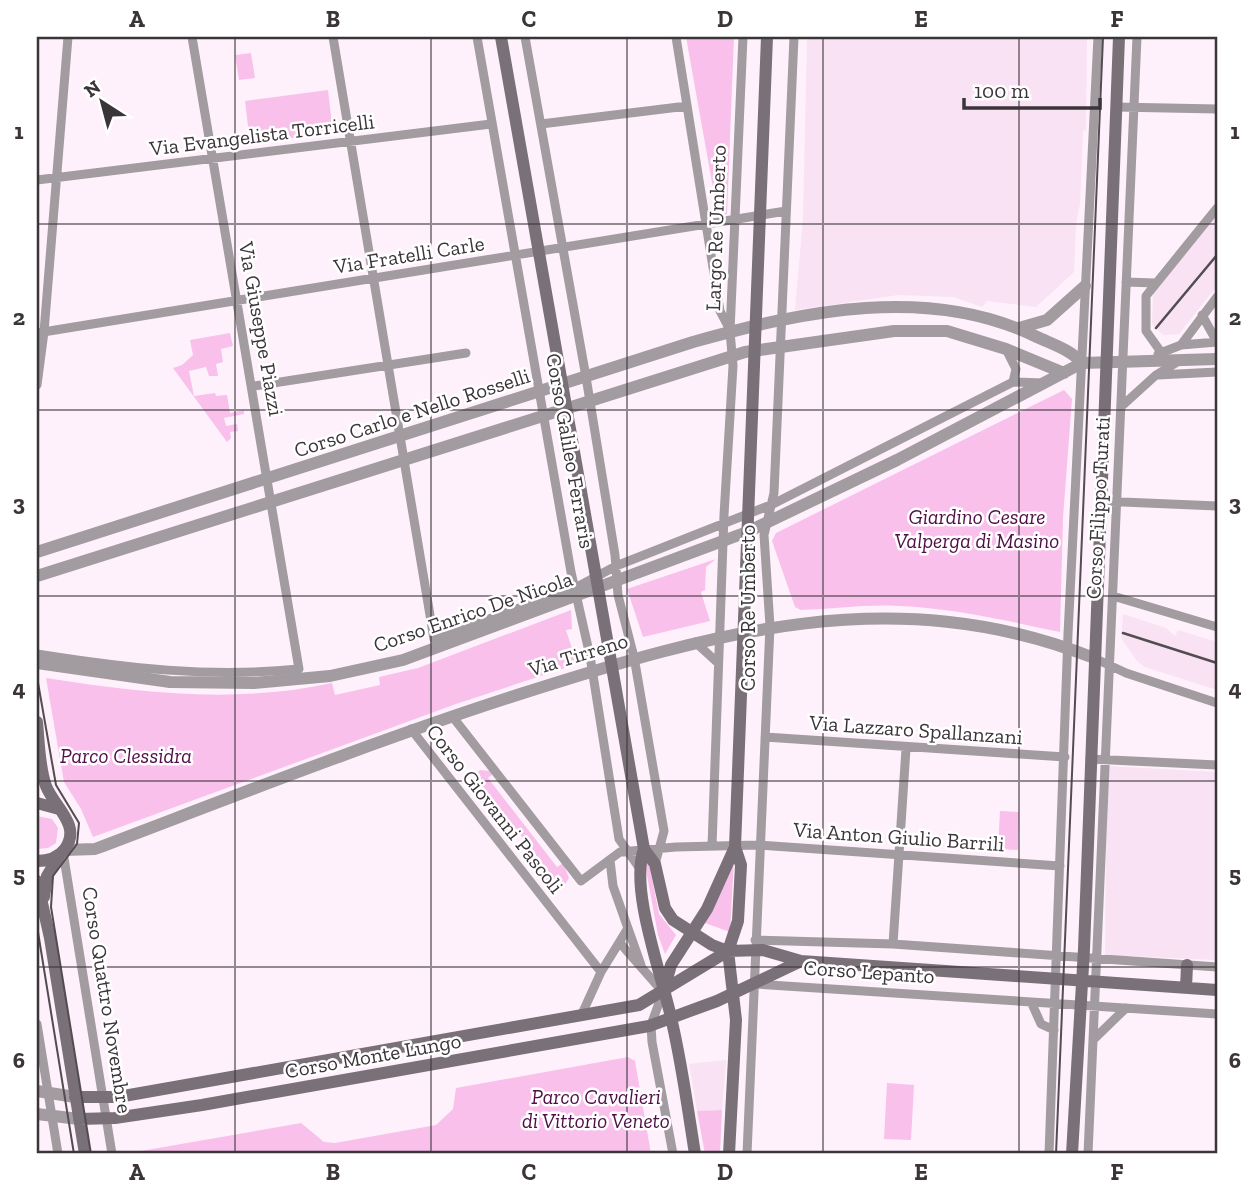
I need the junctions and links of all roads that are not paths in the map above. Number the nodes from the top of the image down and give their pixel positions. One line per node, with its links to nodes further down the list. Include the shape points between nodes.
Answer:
1 (68, 37): 22 (street)
2 (192, 37): 21 (street, Via Giuseppe Piazzi)
3 (333, 37): 20 (street)
4 (477, 37): 18 (street, Corso Galileo Ferraris)
5 (500, 37): 30 (main road, Corso Galileo Ferraris)
6 (525, 37): 19 (street, Corso Galileo Ferraris)
7 (676, 37): 14 (street, Largo Re Umberto)
8 (743, 37): 27 (street, Largo Re Umberto)
9 (767, 37): 26 (main road, Largo Re Umberto)
10 (794, 37): 25 (street)
11 (1098, 37): 35 (street, Corso Filippo Turati)
12 (1119, 37): 15 (main road, Corso Filippo Turati)
13 (1137, 37): 16 (street, Corso Filippo Turati)
14 (687, 106): 19 (street); 28 (street, Largo Re Umberto)
15 (1116, 107): 16 (street); 57 (main road, Corso Filippo Turati)
16 (1134, 108): 17 (street); 33 (street, Corso Filippo Turati)
17 (1217, 109)
18 (491, 124): 20 (street, Via Evangelista Torricelli); 31 (street, Corso Galileo Ferraris)
19 (541, 124): 29 (street, Corso Galileo Ferraris)
20 (351, 141): 21 (street, Via Evangelista Torricelli); 32 (street)
21 (214, 158): 22 (street, Via Evangelista Torricelli); 37 (street, Via Giuseppe Piazzi)
22 (58, 177): 23 (street, Via Evangelista Torricelli); 43 (street)
23 (37, 180)
24 (1217, 208): 34 (street)
25 (786, 211): 26 (street, Via Fratelli Carle); 39 (street)
26 (760, 213): 27 (street, Via Fratelli Carle); 40 (main road, Largo Re Umberto)
27 (735, 219): 28 (street, Via Fratelli Carle); 42 (street, Largo Re Umberto)
28 (705, 226): 29 (street, Via Fratelli Carle); 42 (street, Largo Re Umberto, via 720,311)
29 (562, 249): 30 (street, Via Fratelli Carle); 64 (street, Corso Galileo Ferraris)
30 (537, 253): 31 (street, Via Fratelli Carle); 68 (main road, Corso Galileo Ferraris)
31 (516, 256): 32 (street, Via Fratelli Carle); 70 (street, Corso Galileo Ferraris)
32 (373, 277): 37 (street, Via Fratelli Carle); 58 (street)
33 (1126, 282): 34 (street); 54 (street, Corso Filippo Turati)
34 (1156, 283): 49 (street, via 1146,296 1145,327)
35 (1085, 286): 41 (street, via 1047,320); 56 (street, Corso Filippo Turati)
36 (1217, 297): 38 (street)
37 (239, 300): 43 (street, Via Fratelli Carle); 69 (street, Via Giuseppe Piazzi)
38 (1202, 315): 44 (street); 45 (street)
39 (783, 320): 40 (street, Corso Carlo e Nello Rosselli); 41 (street, Corso Carlo e Nello Rosselli, via 926,306 955,309); 46 (street, Corso Re Umberto)
40 (756, 325): 42 (street, Corso Carlo e Nello Rosselli); 48 (main road, Corso Re Umberto)
41 (1019, 328): 56 (street, Corso Carlo e Nello Rosselli, via 1072,353)
42 (730, 331): 51 (street, Corso Re Umberto); 64 (street, Corso Carlo e Nello Rosselli)
43 (40, 333): 67 (street)
44 (1217, 342): 45 (street)
45 (1181, 345): 49 (street)
46 (780, 346): 47 (street, Corso Carlo e Nello Rosselli, via 921,330 947,331); 48 (street, Corso Carlo e Nello Rosselli); 81 (street, Corso Re Umberto)
47 (1006, 349): 61 (street, Corso Carlo e Nello Rosselli); 65 (street, via 1016,369)
48 (755, 350): 51 (street, Corso Carlo e Nello Rosselli); 83 (main road, Corso Re Umberto)
49 (1161, 352): 55 (street)
50 (466, 353): 58 (street)
51 (733, 355): 71 (street, Corso Carlo e Nello Rosselli); 85 (street, Corso Re Umberto)
52 (1217, 359): 53 (street)
53 (1182, 360): 55 (street); 59 (street)
54 (1123, 362): 55 (street); 57 (street); 72 (street, Corso Filippo Turati)
55 (1145, 362): 59 (street)
56 (1082, 363): 57 (street); 61 (street); 100 (street, Corso Filippo Turati)
57 (1105, 363): 78 (main road, Corso Filippo Turati)
58 (388, 365): 69 (street); 75 (street)
59 (1165, 369): 62 (street); 63 (street)
60 (1217, 372): 62 (street)
61 (1064, 373): 66 (street, Corso Enrico De Nicola)
62 (1177, 374): 63 (street)
63 (1156, 375): 72 (street)
64 (586, 377): 68 (street, Corso Carlo e Nello Rosselli); 71 (street, Corso Galileo Ferraris)
65 (1013, 382): 66 (street, Corso Enrico De Nicola); 81 (street, Corso Enrico De Nicola)
66 (1045, 383): 84 (street, Corso Enrico De Nicola)
67 (37, 385)
68 (561, 385): 70 (street, Corso Carlo e Nello Rosselli); 73 (main road, Corso Galileo Ferraris)
69 (254, 386): 77 (street, Via Giuseppe Piazzi)
70 (541, 391): 74 (street, Corso Galileo Ferraris); 75 (street, Corso Carlo e Nello Rosselli)
71 (590, 402): 73 (street, Corso Carlo e Nello Rosselli); 89 (street, Corso Galileo Ferraris)
72 (1123, 405): 80 (street, Corso Filippo Turati)
73 (566, 410): 74 (street, Corso Carlo e Nello Rosselli); 91 (main road, Corso Galileo Ferraris)
74 (545, 416): 76 (street, Corso Carlo e Nello Rosselli); 93 (street, Corso Galileo Ferraris)
75 (400, 436): 76 (street); 77 (street, Corso Carlo e Nello Rosselli)
76 (404, 459): 79 (street, Corso Carlo e Nello Rosselli); 93 (street, Corso Enrico De Nicola, via 434,639)
77 (268, 481): 79 (street, Via Giuseppe Piazzi); 88 (street, Corso Carlo e Nello Rosselli)
78 (1099, 501): 80 (street); 103 (main road, Corso Filippo Turati)
79 (272, 502): 90 (street, Corso Carlo e Nello Rosselli); 101 (street, Via Giuseppe Piazzi, via 299,669 255,674 170,672)
80 (1116, 502): 82 (street); 94 (street, Corso Filippo Turati)
81 (773, 504): 83 (street, Corso Enrico De Nicola); 84 (street, Corso Re Umberto)
82 (1217, 506)
83 (748, 514): 85 (street, Corso Enrico De Nicola); 86 (main road, Corso Re Umberto)
84 (765, 524): 86 (street, Corso Enrico De Nicola); 95 (street, Corso Re Umberto)
85 (724, 525): 87 (street, Corso Re Umberto); 89 (street, Corso Enrico De Nicola)
86 (747, 532): 87 (street, Corso Enrico De Nicola); 97 (main road, Corso Re Umberto)
87 (723, 542): 92 (street, Corso Enrico De Nicola); 98 (street, Corso Re Umberto)
88 (37, 552)
89 (616, 566): 91 (street, Corso Enrico De Nicola); 92 (street, Corso Galileo Ferraris)
90 (37, 576)
91 (596, 583): 92 (street, Corso Enrico De Nicola); 93 (street, Corso Enrico De Nicola); 106 (main road, Corso Galileo Ferraris)
92 (617, 583): 102 (street, Corso Galileo Ferraris)
93 (578, 592): 104 (street, Corso Enrico De Nicola, via 403,660 288,681 170,682); 108 (street, Corso Galileo Ferraris)
94 (1113, 596): 96 (street); 107 (street, Corso Filippo Turati)
95 (770, 626): 97 (street, Via Tirreno); 100 (street, Via Tirreno, via 913,619 967,625); 113 (street, Corso Re Umberto)
96 (1217, 627)
97 (744, 631): 98 (street, Via Tirreno); 123 (main road, Corso Re Umberto)
98 (719, 636): 99 (street, Via Tirreno); 105 (street, Corso Re Umberto)
99 (695, 642): 102 (street, Via Tirreno); 105 (street, Corso Re Umberto)
100 (1068, 648): 103 (street, Via Tirreno); 115 (street, Corso Filippo Turati)
101 (37, 653)
102 (634, 657): 106 (street, Via Tirreno); 124 (street, Corso Galileo Ferraris, via 664,831)
103 (1094, 657): 107 (street, Via Tirreno); 116 (main road, Corso Filippo Turati)
104 (37, 663)
105 (718, 663): 122 (street, Corso Re Umberto)
106 (612, 665): 108 (street, Via Tirreno); 125 (main road, Corso Galileo Ferraris)
107 (1111, 666): 109 (street, Via Tirreno); 117 (street, Corso Filippo Turati)
108 (591, 671): 110 (street, Via Tirreno); 126 (street, Corso Galileo Ferraris, via 619,839)
109 (1217, 703)
110 (452, 716): 112 (street, Via Tirreno); 129 (street, Corso Giovanni Pascoli, via 571,872 584,881)
111 (37, 722): 120 (main road, via 46,785)
112 (411, 729): 127 (street, Via Tirreno, via 95,849); 149 (street, Corso Giovanni Pascoli)
113 (765, 737): 114 (street, Via Lazzaro Spallanzani); 121 (street, Corso Re Umberto)
114 (906, 749): 115 (street, Via Lazzaro Spallanzani); 128 (street)
115 (1065, 757): 133 (street, Corso Filippo Turati)
116 (1090, 759): 117 (street); 143 (main road, Corso Filippo Turati)
117 (1107, 759): 118 (street); 144 (street, Corso Filippo Turati)
118 (1217, 765)
119 (37, 803): 120 (main road)
120 (60, 809): 127 (main road, via 71,832)
121 (758, 845): 123 (street, Via Anton Giulio Barrili); 128 (street, Via Anton Giulio Barrili); 140 (street, Corso Re Umberto)
122 (712, 846): 123 (street, Via Anton Giulio Barrili); 124 (street, Via Anton Giulio Barrili)
123 (735, 847): 137 (main road); 141 (main road, via 741,865 738,921)
124 (659, 848): 125 (street, Via Anton Giulio Barrili); 131 (street, Corso Galileo Ferraris)
125 (645, 849): 126 (street, Via Anton Giulio Barrili); 131 (main road); 132 (main road)
126 (627, 850): 129 (street); 132 (street, Corso Galileo Ferraris)
127 (65, 852): 130 (main road); 135 (main road, Corso Quattro Novembre, via 47,876); 172 (street, Corso Quattro Novembre)
128 (900, 856): 133 (street, Via Anton Giulio Barrili); 139 (street)
129 (610, 860): 136 (street, via 613,886)
130 (37, 861)
131 (655, 863): 137 (main road, via 667,913)
132 (638, 866): 156 (main road)
133 (1060, 866): 142 (street, Corso Filippo Turati)
134 (37, 881): 135 (main road, Corso Quattro Novembre)
135 (43, 905): 171 (main road, Corso Quattro Novembre)
136 (628, 928): 138 (street); 146 (street)
137 (693, 933): 141 (main road); 156 (main road, via 671,965)
138 (620, 943): 146 (street); 149 (street)
139 (893, 944): 140 (street, Corso Lepanto); 142 (street, Corso Lepanto)
140 (756, 945): 141 (main road); 145 (main road, Corso Lepanto); 153 (street)
141 (728, 951): 156 (main road, Corso Monte Lungo); 157 (main road)
142 (1058, 956): 143 (street, Corso Lepanto); 150 (street, Corso Filippo Turati)
143 (1083, 958): 144 (street, Corso Lepanto); 151 (main road, Corso Filippo Turati)
144 (1099, 959): 147 (street, Corso Lepanto); 152 (street, Corso Filippo Turati)
145 (801, 961): 150 (main road, Corso Lepanto); 153 (main road, Corso Lepanto)
146 (641, 965): 156 (street)
147 (1188, 965): 148 (street, Corso Lepanto); 154 (main road)
148 (1217, 967)
149 (601, 972): 164 (street)
150 (1057, 978): 151 (main road, Corso Lepanto); 159 (street, Corso Filippo Turati)
151 (1082, 980): 152 (main road, Corso Lepanto); 160 (main road, Corso Filippo Turati)
152 (1096, 981): 154 (main road, Corso Lepanto); 161 (street, Corso Filippo Turati)
153 (754, 984): 157 (main road, Corso Monte Lungo); 158 (street, Corso Lepanto); 183 (street)
154 (1186, 988): 155 (main road, Corso Lepanto)
155 (1217, 990)
156 (663, 992): 164 (main road, Corso Monte Lungo, via 639,1005); 165 (main road); 167 (street)
157 (734, 993): 165 (main road, Corso Monte Lungo); 182 (main road)
158 (1031, 1004): 159 (street, Corso Lepanto); 168 (street, via 1041,1024)
159 (1055, 1005): 160 (street, Corso Lepanto); 168 (street, Corso Filippo Turati)
160 (1081, 1006): 161 (street, Corso Lepanto); 185 (main road, Corso Filippo Turati)
161 (1094, 1006): 162 (street, Corso Lepanto); 169 (street, Corso Filippo Turati)
162 (1126, 1009): 163 (street, Corso Lepanto); 169 (street)
163 (1217, 1014)
164 (581, 1016): 172 (main road, Corso Monte Lungo)
165 (672, 1019): 167 (main road, Corso Monte Lungo); 181 (main road)
166 (37, 1024): 170 (street)
167 (652, 1025): 176 (main road, Corso Monte Lungo); 180 (street)
168 (1054, 1030): 184 (street, Corso Filippo Turati)
169 (1093, 1041): 186 (street, Corso Filippo Turati)
170 (42, 1092): 171 (street); 174 (street)
171 (75, 1097): 172 (main road, Corso Monte Lungo); 175 (main road, Corso Quattro Novembre)
172 (101, 1098): 176 (street, Corso Quattro Novembre)
173 (37, 1114): 174 (street)
174 (52, 1116): 175 (street); 177 (street)
175 (79, 1119): 176 (main road, Corso Monte Lungo); 178 (main road, Corso Quattro Novembre)
176 (107, 1119): 179 (street, Corso Quattro Novembre)
177 (58, 1154)
178 (85, 1154)
179 (112, 1154)
180 (673, 1154)
181 (695, 1154)
182 (729, 1154)
183 (747, 1154)
184 (1049, 1154)
185 (1072, 1154): 186 (street)
186 (1088, 1154): 187 (street)
187 (1094, 1154)

